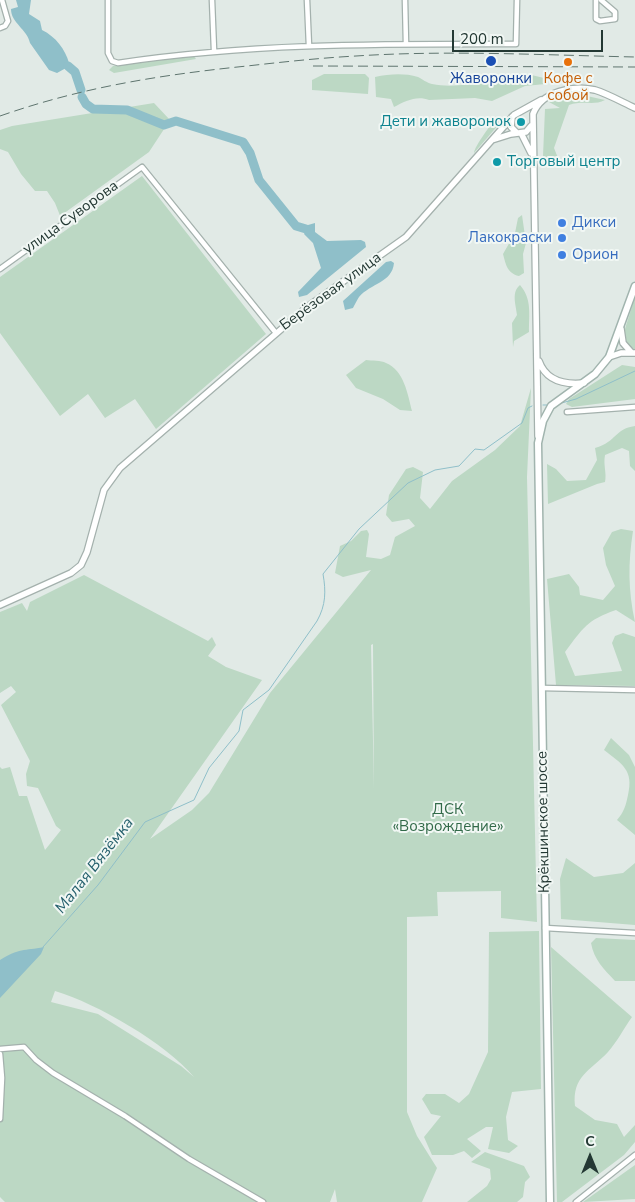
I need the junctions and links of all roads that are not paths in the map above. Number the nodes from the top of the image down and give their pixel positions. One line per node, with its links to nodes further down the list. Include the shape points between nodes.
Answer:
1 (2, 0): 9 (street, via 8,21)
2 (108, 0): 12 (street, via 108,53 112,61 118,63)
3 (212, 0): 12 (street)
4 (307, 0): 11 (street)
5 (405, 0): 10 (street)
6 (516, 0): 10 (street, via 516,44)
7 (596, 0): 8 (street, via 596,19 615,20 615,12)
8 (601, 0)
9 (0, 28)
10 (406, 44): 11 (street)
11 (309, 46): 12 (street)
12 (214, 50)
13 (541, 100): 14 (street, via 554,92 585,89); 15 (street); 17 (street)
14 (635, 108)
15 (520, 112): 16 (street); 17 (street, via 526,113)
16 (512, 117): 18 (street, via 511,127); 19 (street, Берёзовая улица)
17 (532, 121): 18 (street, via 529,130); 20 (street)
18 (519, 133): 19 (street); 20 (street, via 527,142)
19 (491, 141): 25 (street, Берёзовая улица, via 406,237 335,285)
20 (533, 162): 27 (street)
21 (142, 167): 22 (street, улица Суворова); 25 (street, Берёзовая улица)
22 (0, 269)
23 (635, 286): 24 (main road, Крёкшинское шоссе)
24 (621, 329): 26 (street, via 623,343); 28 (main road, Крёкшинское шоссе)
25 (276, 333): 33 (street, via 112,476 104,490 87,552 78,568)
26 (633, 352): 28 (street, via 620,352)
27 (537, 354): 29 (street, via 542,368 552,378); 32 (street)
28 (609, 357): 29 (main road, Крёкшинское шоссе)
29 (584, 383): 32 (main road, Крёкшинское шоссе, via 551,406 543,421)
30 (635, 407): 31 (street)
31 (567, 412)
32 (538, 443): 34 (main road, Крёкшинское шоссе)
33 (0, 606)
34 (542, 688): 35 (street); 36 (main road, Крёкшинское шоссе)
35 (635, 690)
36 (545, 928): 37 (street); 43 (main road, Крёкшинское шоссе)
37 (635, 933)
38 (0, 1049): 42 (street, via 24,1047 53,1072)
39 (0, 1054): 40 (street)
40 (0, 1119)
41 (635, 1155): 44 (street)
42 (263, 1202)
43 (550, 1202)
44 (576, 1202)

